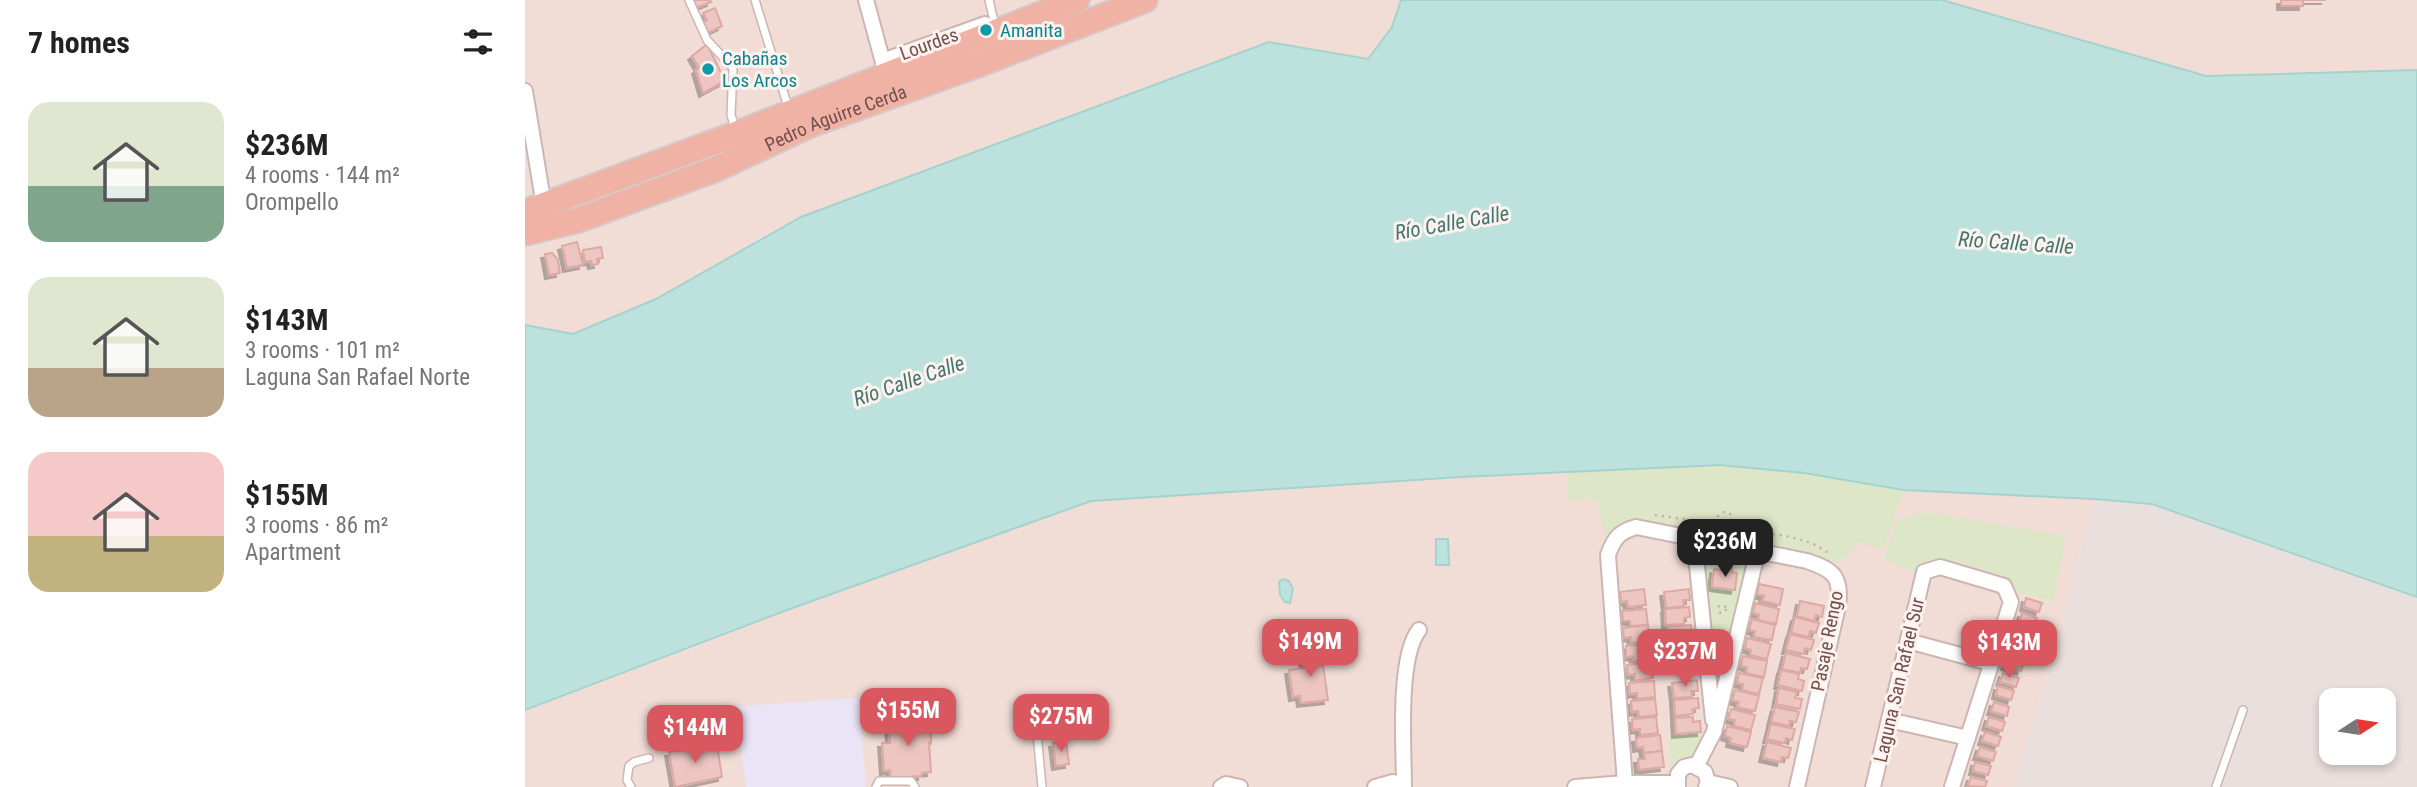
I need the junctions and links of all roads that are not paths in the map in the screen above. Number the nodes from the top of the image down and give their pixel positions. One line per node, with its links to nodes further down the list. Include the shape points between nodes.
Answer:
1 (688, 0): 12 (lane, via 707,40 733,68 731,114)
2 (755, 0): 11 (lane)
3 (866, 0): 9 (street)
4 (989, 0): 8 (lane)
5 (1049, 0): 8 (street, Lourdes)
6 (1077, 0): 9 (highway, Pedro Aguirre Cerda)
7 (1145, 0): 9 (highway, Pedro Aguirre Cerda, via 977,65)
8 (994, 21): 9 (street, Lourdes)
9 (891, 80): 11 (highway, Pedro Aguirre Cerda, via 866,83); 14 (highway, Pedro Aguirre Cerda, via 716,169 578,220)
10 (525, 91): 13 (street)
11 (790, 112): 12 (highway, Pedro Aguirre Cerda)
12 (736, 134): 13 (highway, Pedro Aguirre Cerda)
13 (535, 209)
14 (525, 233)
15 (1694, 537): 16 (street, Pasaje Rengo); 22 (street); 27 (street, Pasaje Rengo, via 1636,527 1621,531 1608,555)
16 (1758, 550): 22 (street); 40 (street, Pasaje Rengo, via 1823,566 1838,579 1840,591)
17 (1419, 630): 29 (street, via 1411,640 1406,669)
18 (1908, 641): 19 (street); 19 (street, Laguna San Rafael Sur, via 1924,572 1940,567 2004,586 2011,602); 21 (street, Laguna San Rafael Sur)
19 (1990, 663): 24 (street)
20 (2243, 710): 43 (lane)
21 (1889, 719): 24 (street); 41 (street, Laguna San Rafael Sur)
22 (1714, 732): 26 (street)
23 (1037, 733): 34 (lane)
24 (1968, 738): 42 (street)
25 (649, 758): 31 (lane, via 629,766)
26 (1697, 765): 28 (street, via 1705,772); 30 (street, via 1684,767)
27 (1625, 783): 30 (street); 38 (street)
28 (1707, 784): 39 (street)
29 (1398, 785): 37 (street)
30 (1678, 785)
31 (631, 787)
32 (876, 787): 33 (lane, via 879,781 911,780)
33 (915, 787)
34 (1042, 787)
35 (1221, 787): 36 (street)
36 (1240, 787)
37 (1375, 787)
38 (1575, 787)
39 (1730, 787)
40 (1797, 787)
41 (1873, 787)
42 (1952, 787)
43 (2216, 787)

